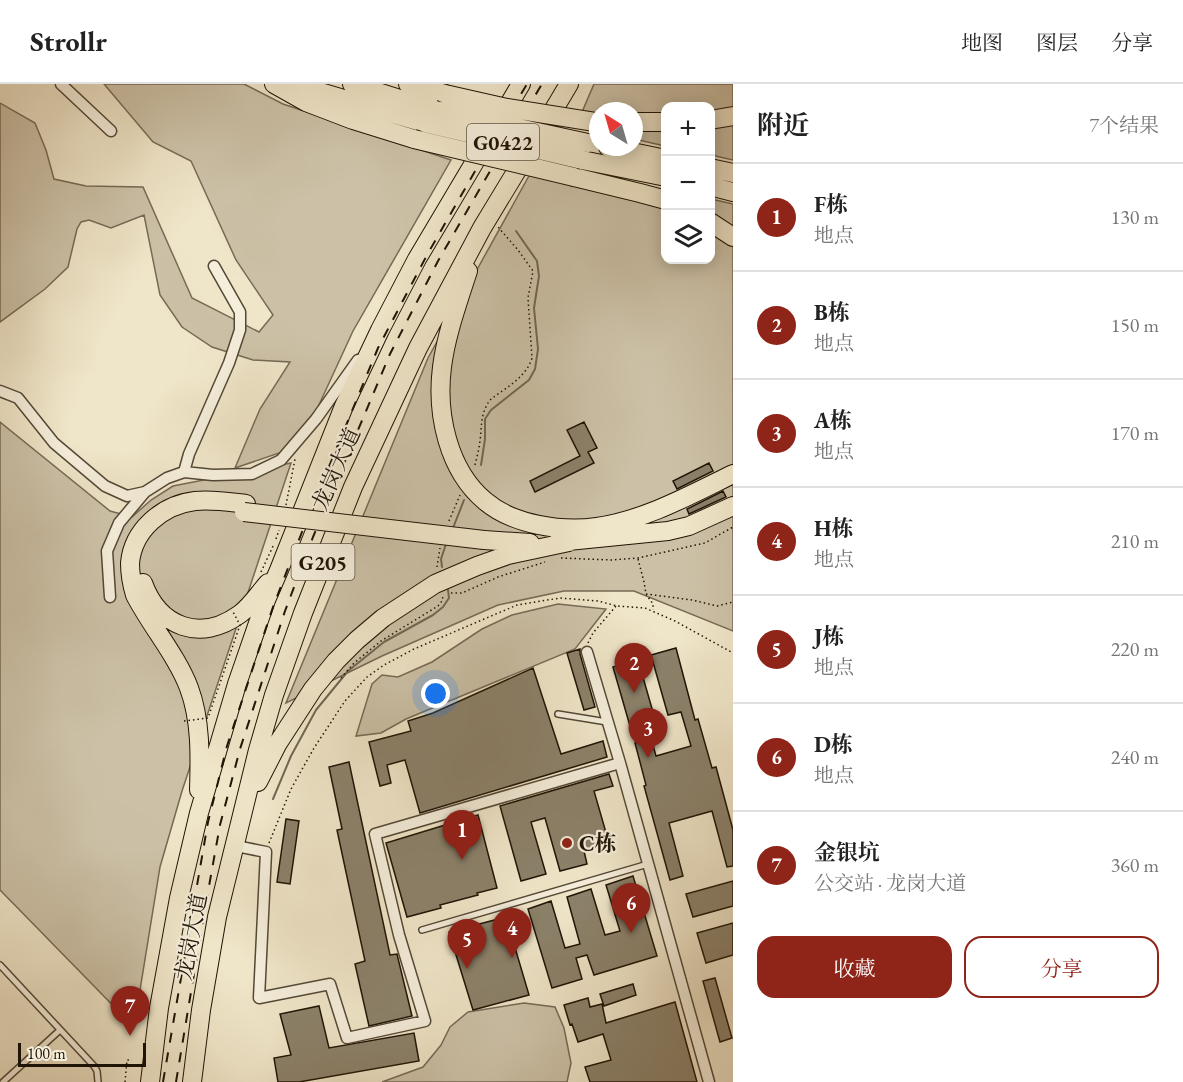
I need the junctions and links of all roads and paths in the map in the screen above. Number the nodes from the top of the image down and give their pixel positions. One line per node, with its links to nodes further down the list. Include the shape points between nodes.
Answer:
1 (61, 84): 14 (street)
2 (274, 84): 16 (highway, bridge, via 306,102 414,139)
3 (293, 84): 9 (highway, G0422)
4 (352, 84): 9 (highway, G0422)
5 (408, 84): 11 (highway, bridge)
6 (521, 84): 28 (highway, 龙岗大道 / G205, via 428,240)
7 (569, 84): 24 (highway, 龙岗大道 / G205)
8 (733, 116): 10 (highway)
9 (430, 117): 16 (highway, G0422, bridge)
10 (715, 119)
11 (589, 122)
12 (643, 122): 13 (highway)
13 (661, 122)
14 (111, 131)
15 (643, 154): 17 (highway)
16 (586, 156): 20 (highway, G0422); 23 (highway)
17 (661, 158)
18 (715, 169): 19 (highway)
19 (733, 172)
20 (661, 176)
21 (715, 187): 22 (highway)
22 (733, 192)
23 (661, 197)
24 (486, 222): 30 (path, via 518,250 533,271 528,298 532,358 524,374 486,405); 36 (highway, via 442,368 440,401 449,448 470,487 507,515 551,527); 58 (highway, 龙岗大道 / G205, via 418,348 353,487 274,695)
25 (715, 225): 26 (highway)
26 (733, 237)
27 (214, 266): 31 (street, via 240,312 240,330)
28 (380, 330): 31 (street, via 316,419 281,460 252,474); 43 (highway, 龙岗大道 / G205, via 340,416)
29 (0, 391): 33 (street, via 18,398 54,443 105,486 127,496)
30 (475, 465)
31 (184, 472): 33 (street)
32 (733, 474): 36 (highway, via 664,507)
33 (145, 492): 45 (street, via 119,523 107,551)
34 (733, 506): 39 (highway, via 668,531)
35 (245, 508): 38 (highway, bridge); 43 (highway, via 196,509 157,529 143,552 141,566 142,580 152,602 177,625 189,629 215,627 248,606); 57 (highway, via 196,501 178,504 145,527 130,563 135,596 183,673 193,701 198,736)
36 (596, 527): 38 (highway, via 556,535)
37 (733, 527): 41 (path, via 705,543)
38 (485, 536): 39 (highway, via 540,543)
39 (569, 542): 58 (highway, via 507,555 435,584 357,639 314,689 278,743)
40 (560, 558): 41 (path)
41 (638, 558): 44 (path)
42 (550, 560): 52 (path, via 462,593 444,593 438,606 381,641)
43 (279, 570): 57 (highway, 龙岗大道 / G205, via 237,684)
44 (646, 594): 46 (path, via 717,606); 49 (path)
45 (110, 597)
46 (733, 602)
47 (617, 606): 49 (path); 50 (path, via 593,633); 60 (path, via 560,598 518,605 384,664 345,700 314,748 291,789)
48 (232, 610): 54 (path, bridge, via 240,625 208,718)
49 (653, 611): 51 (path)
50 (586, 652): 55 (street)
51 (733, 653)
52 (339, 680)
53 (558, 714): 55 (lane)
54 (184, 721)
55 (608, 722): 56 (street)
56 (620, 763): 60 (street, via 375,834 424,1021 347,1038 330,984 259,998); 61 (street)
57 (199, 813): 70 (highway, 龙岗大道 / G205, via 179,898)
58 (243, 813): 59 (highway, 龙岗大道 / G205)
59 (236, 846): 60 (street); 66 (highway, 龙岗大道 / G205, via 217,917)
60 (266, 852)
61 (648, 864): 62 (lane); 71 (street)
62 (422, 930)
63 (0, 965): 64 (lane)
64 (60, 1030): 67 (lane); 68 (lane, via 94,1066)
65 (132, 1060): 69 (path, via 128,1060)
66 (194, 1080)
67 (3, 1082)
68 (98, 1082)
69 (125, 1082)
70 (150, 1082)
71 (709, 1082)

